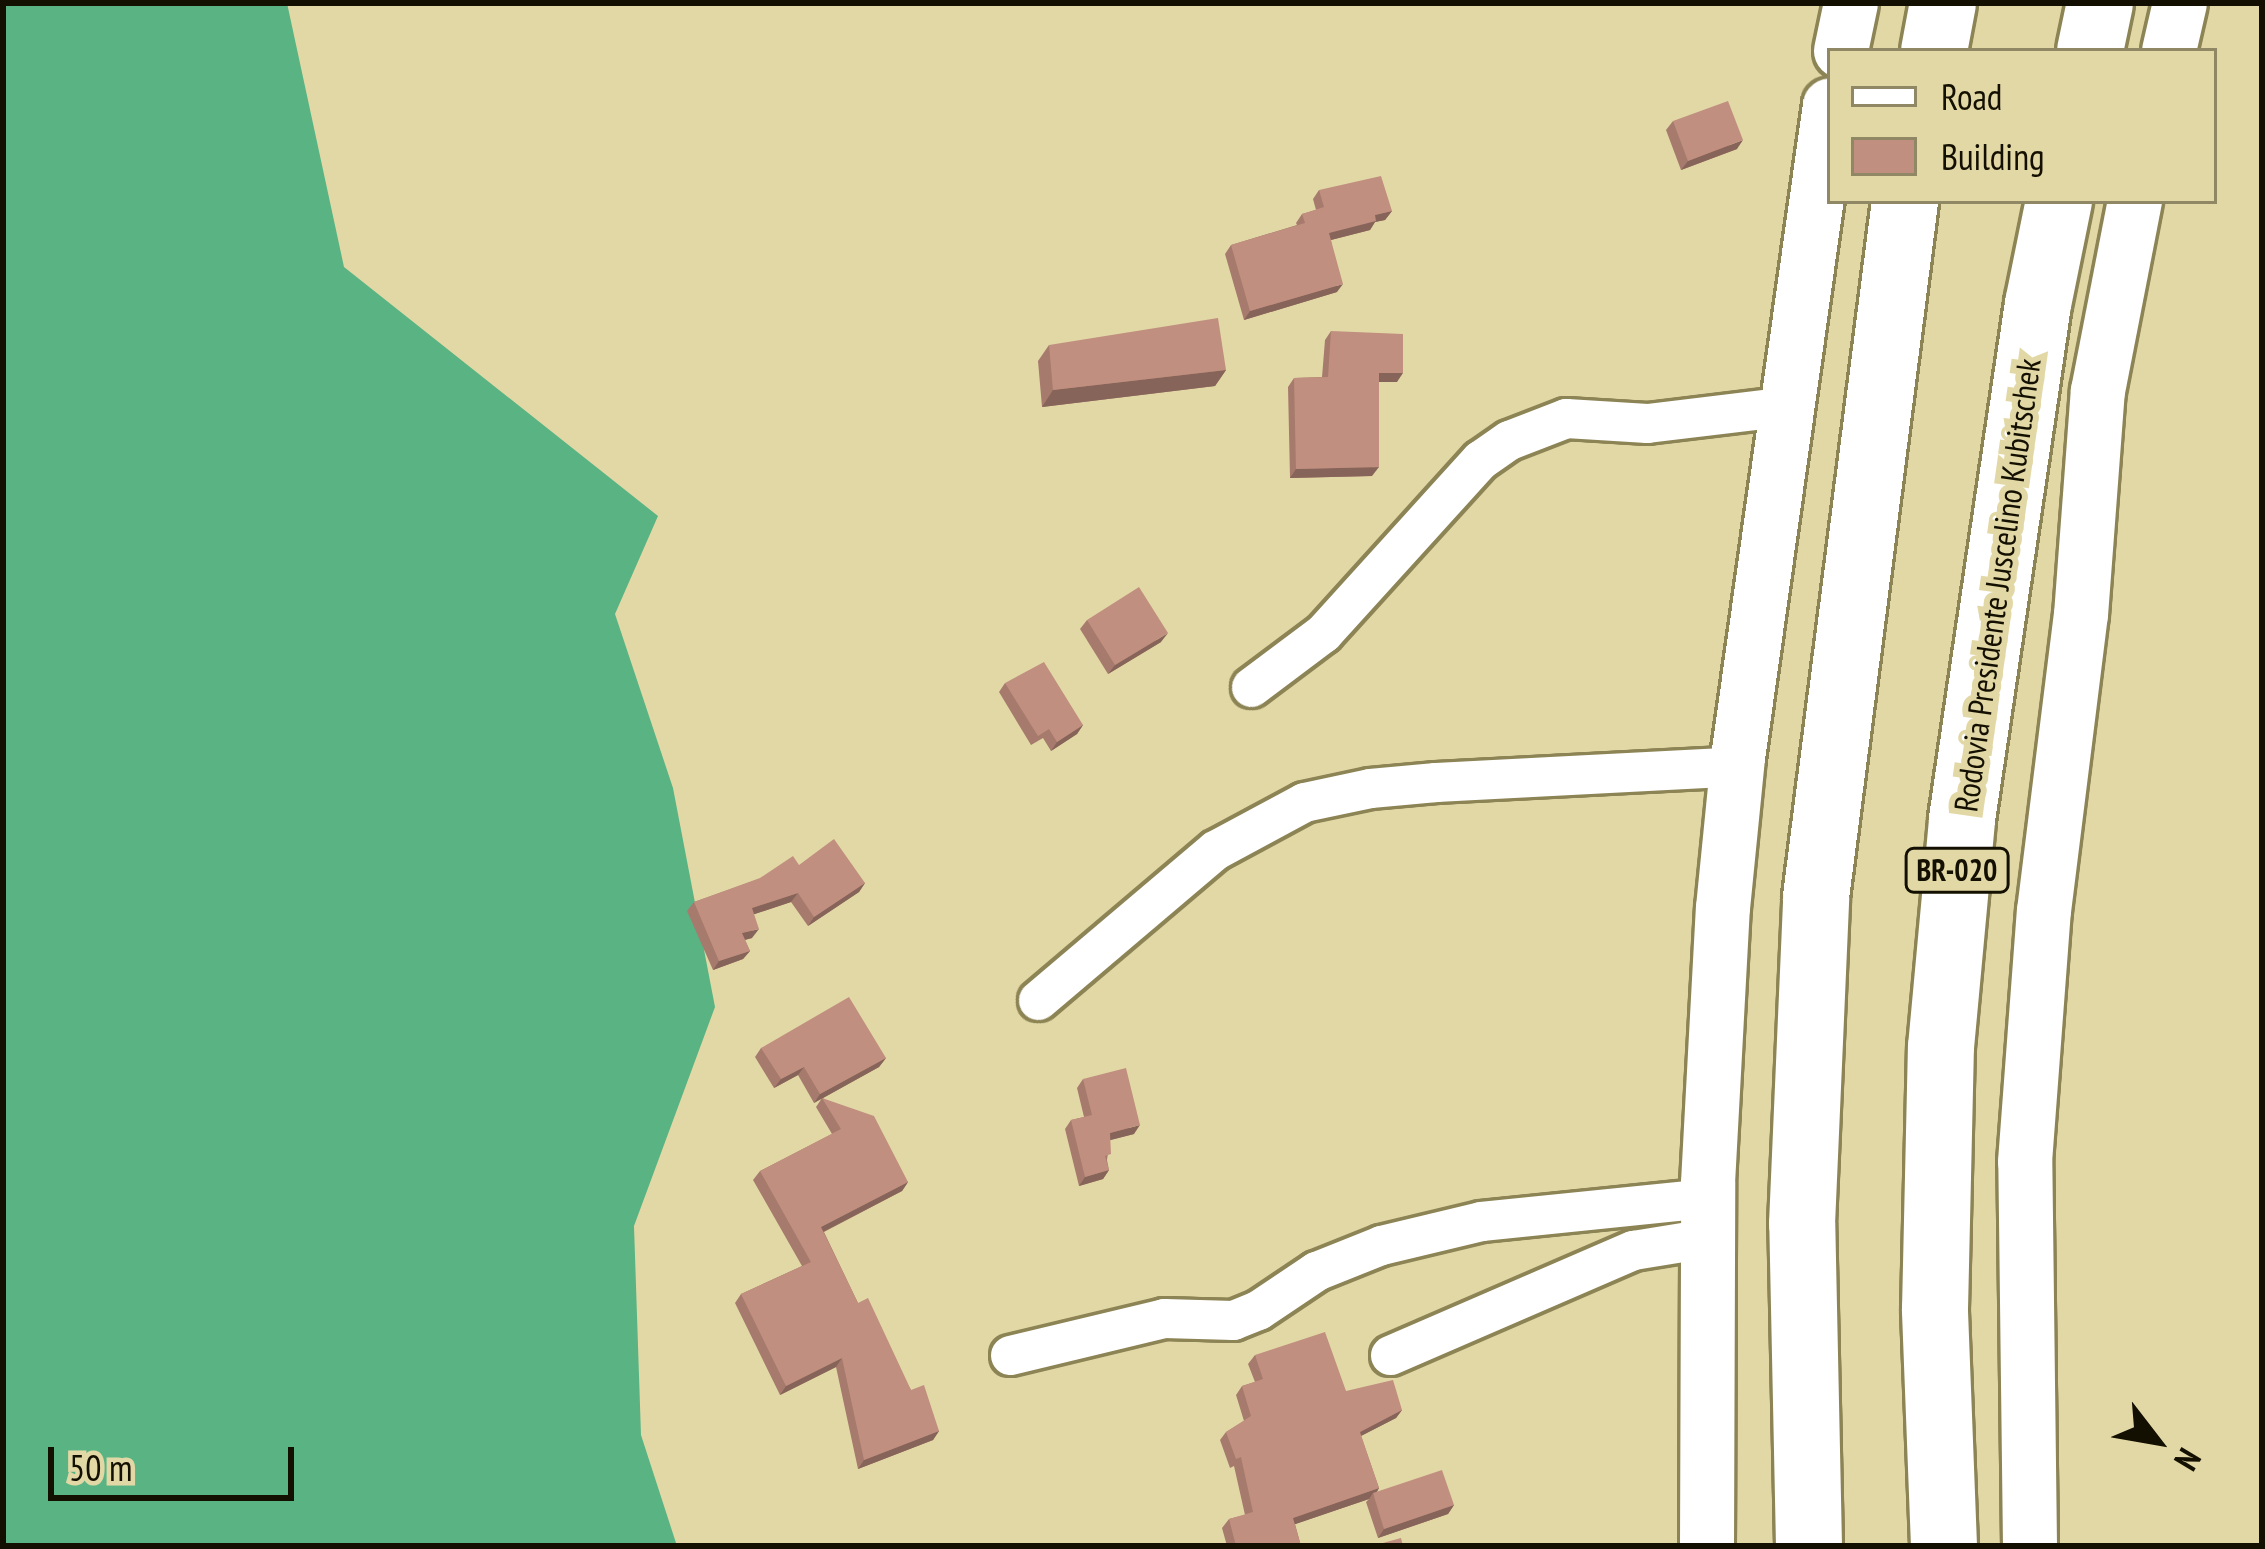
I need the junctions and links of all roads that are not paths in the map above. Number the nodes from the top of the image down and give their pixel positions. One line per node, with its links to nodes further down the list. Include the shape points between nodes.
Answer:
1 (1852, 3): 5 (main road)
2 (1943, 3): 6 (highway)
3 (2100, 3): 7 (highway)
4 (2180, 3): 8 (main road)
5 (1842, 48)
6 (1935, 48)
7 (2091, 48)
8 (2170, 48)
9 (1827, 126): 13 (main road)
10 (1905, 204): 21 (highway, via 1816,897 1802,1224)
11 (2058, 204): 22 (highway, Rodovia Presidente Juscelino Kubitschek / BR-020, via 1962,819 1941,1047 1935,1309)
12 (2134, 204): 23 (main road, via 2098,391 2038,980 2025,1162)
13 (1787, 406): 14 (street, via 1647,423 1566,418 1509,440 1480,460 1323,632); 15 (main road)
14 (1251, 687)
15 (1738, 766): 16 (street, via 1436,782 1304,802 1215,850); 17 (main road)
16 (1038, 1000)
17 (1707, 1218): 18 (street); 19 (street, via 1481,1221 1381,1245 1316,1271 1233,1320 1164,1318); 20 (main road)
18 (1390, 1354)
19 (1010, 1355)
20 (1707, 1546)
21 (1809, 1546)
22 (1944, 1546)
23 (2030, 1546)

